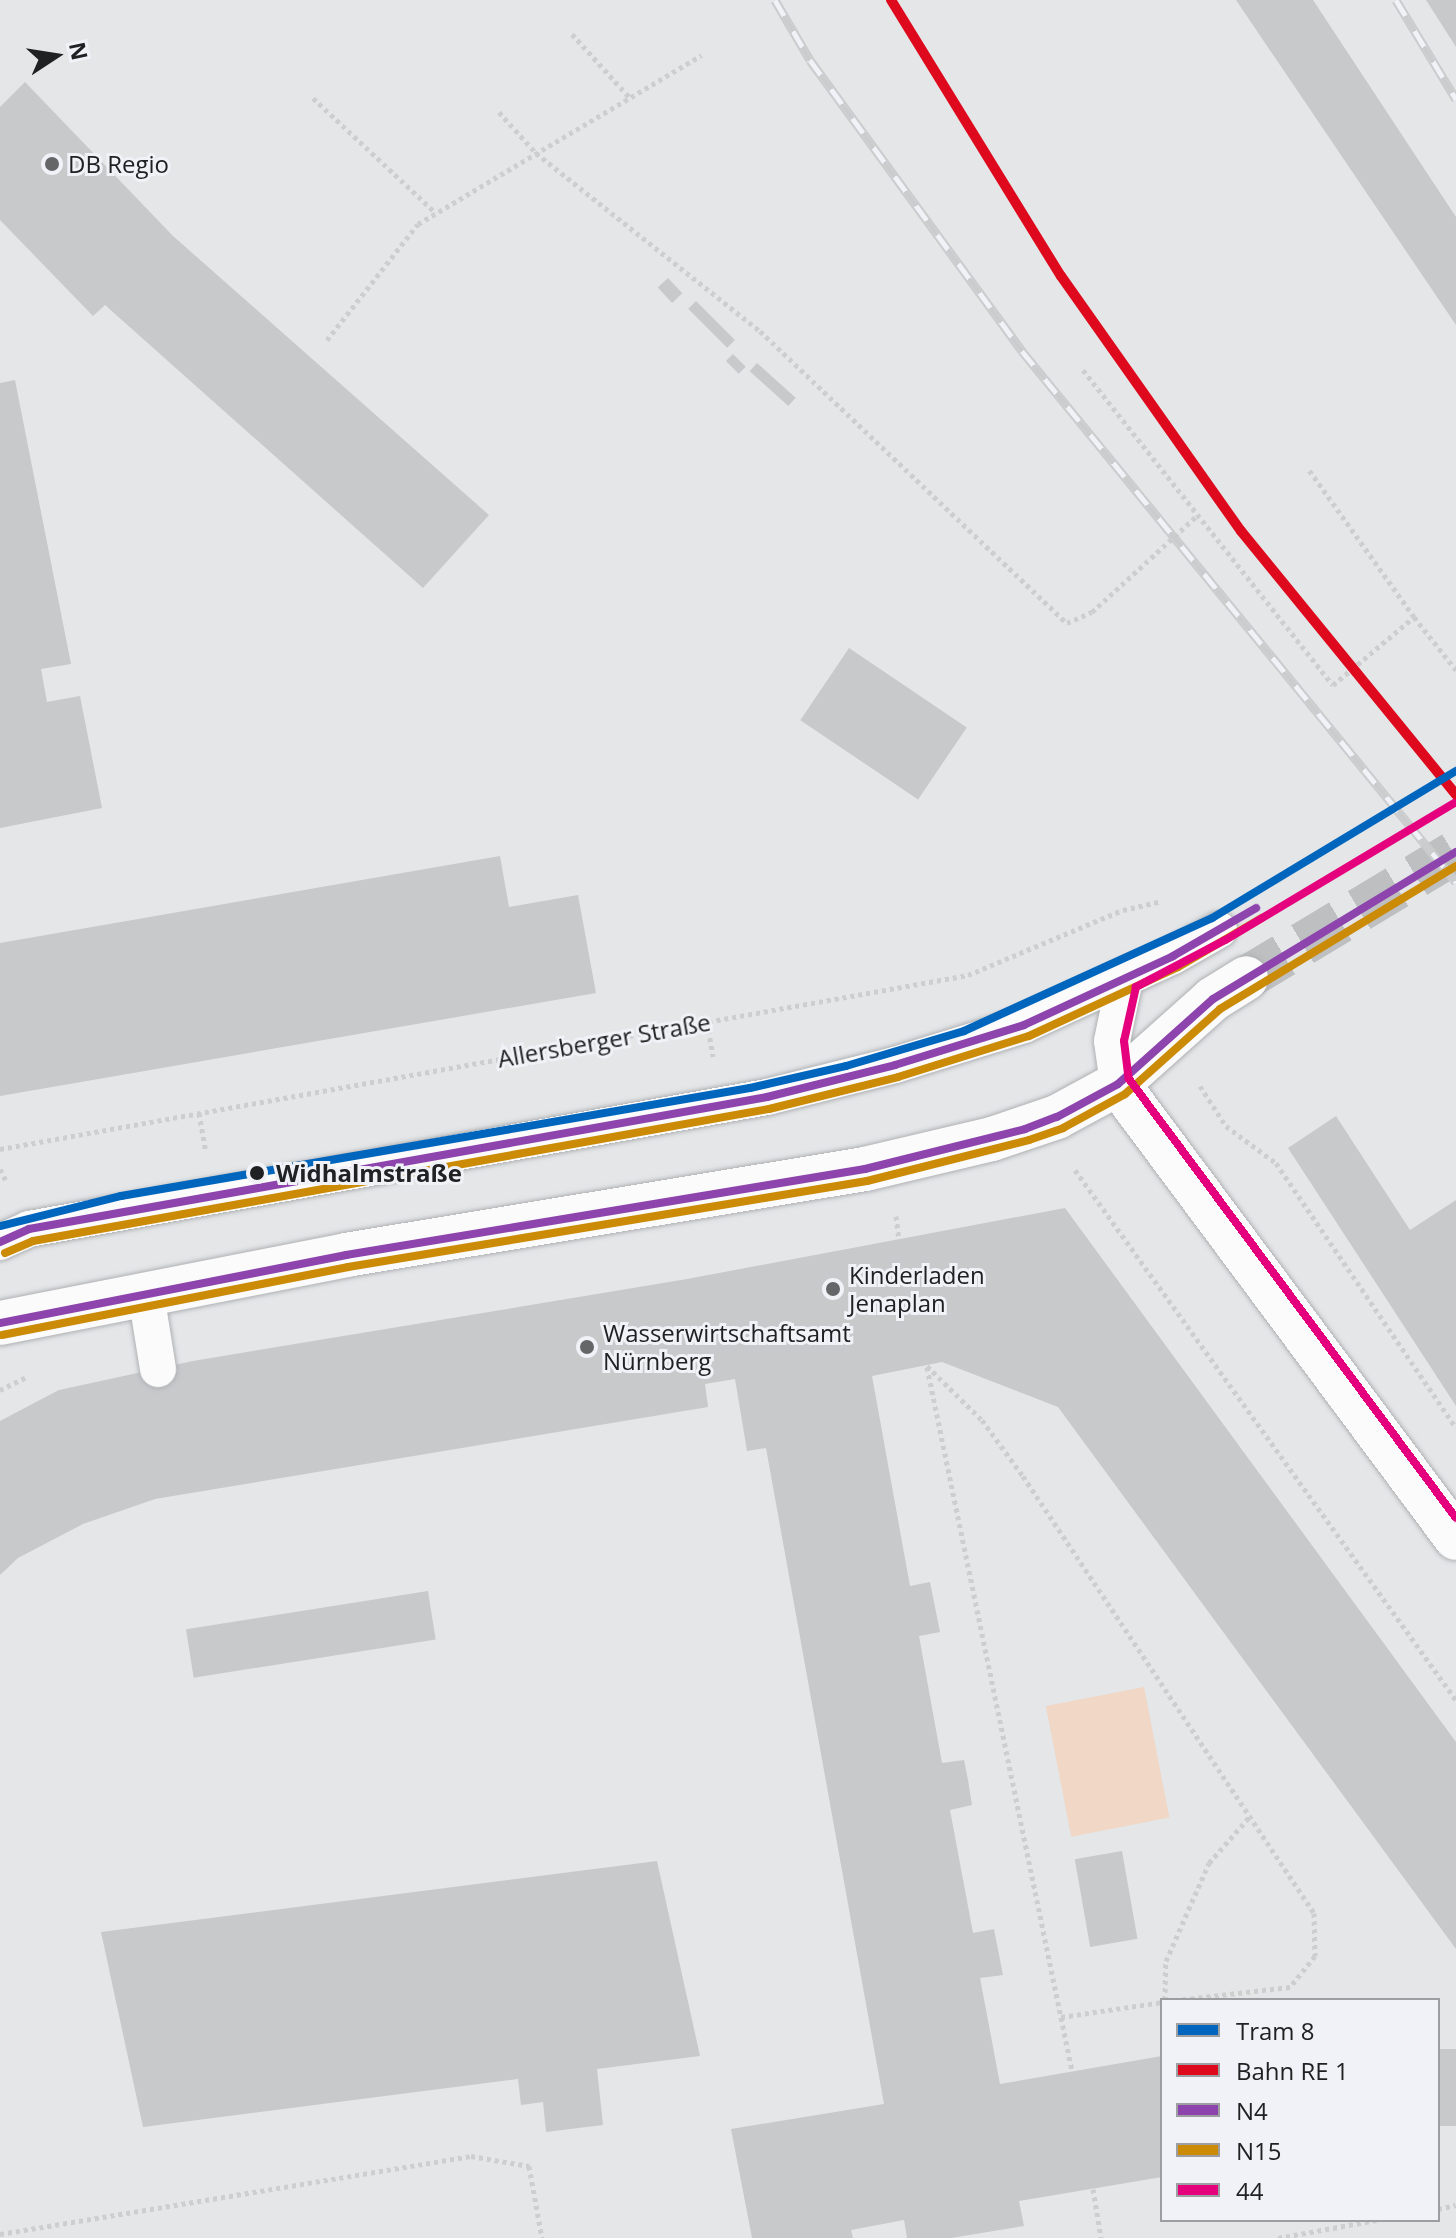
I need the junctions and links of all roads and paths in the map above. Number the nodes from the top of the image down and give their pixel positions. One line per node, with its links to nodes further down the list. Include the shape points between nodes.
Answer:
1 (572, 34): 4 (path)
2 (702, 55): 4 (path)
3 (313, 98): 7 (path)
4 (630, 98): 6 (path)
5 (499, 112): 6 (path)
6 (536, 153): 7 (path); 11 (path, via 760,331 1067,623 1092,612)
7 (436, 213): 8 (path, via 418,224)
8 (327, 340)
9 (1083, 370): 11 (path)
10 (1307, 467): 12 (path)
11 (1198, 515): 12 (path, via 1333,685)
12 (1414, 617): 13 (path)
13 (1456, 670)
14 (1167, 899): 18 (path, Allersberger Straße, via 1123,910 968,975)
15 (1219, 930): 17 (lane)
16 (1246, 978): 21 (main road, via 1213,999)
17 (1125, 979): 21 (lane, via 1112,1041); 28 (lane, via 1024,1025 767,1097 29,1229)
18 (707, 1022): 19 (path); 22 (path, Allersberger Straße)
19 (713, 1054)
20 (1194, 1075): 32 (path, via 1226,1126 1276,1163)
21 (1118, 1084): 23 (main road); 33 (main road)
22 (199, 1113): 24 (path); 25 (path, Allersberger Straße)
23 (1057, 1117): 29 (main road, via 992,1139 865,1169 346,1255); 34 (path, via 1077,1177)
24 (203, 1134)
25 (0, 1149)
26 (896, 1212): 27 (path)
27 (899, 1239)
28 (0, 1242)
29 (146, 1294): 30 (main road); 31 (lane)
30 (0, 1323)
31 (158, 1369)
32 (1456, 1428)
33 (1456, 1538)
34 (1456, 1700)
35 (1251, 1815): 36 (path, via 1209,1863 1166,1961); 37 (path, via 1314,1913 1315,1956 1290,1987); 39 (path, via 1023,1476 982,1420 927,1366)
36 (1163, 1998)
37 (1195, 1998)
38 (1160, 2001): 39 (path)
39 (1061, 2017): 40 (path)
40 (1072, 2071)
41 (1093, 2189): 45 (path)
42 (1365, 2222): 46 (path)
43 (0, 2234): 44 (path, via 471,2156 529,2166)
44 (542, 2238)
45 (1101, 2238)
46 (1278, 2238)

